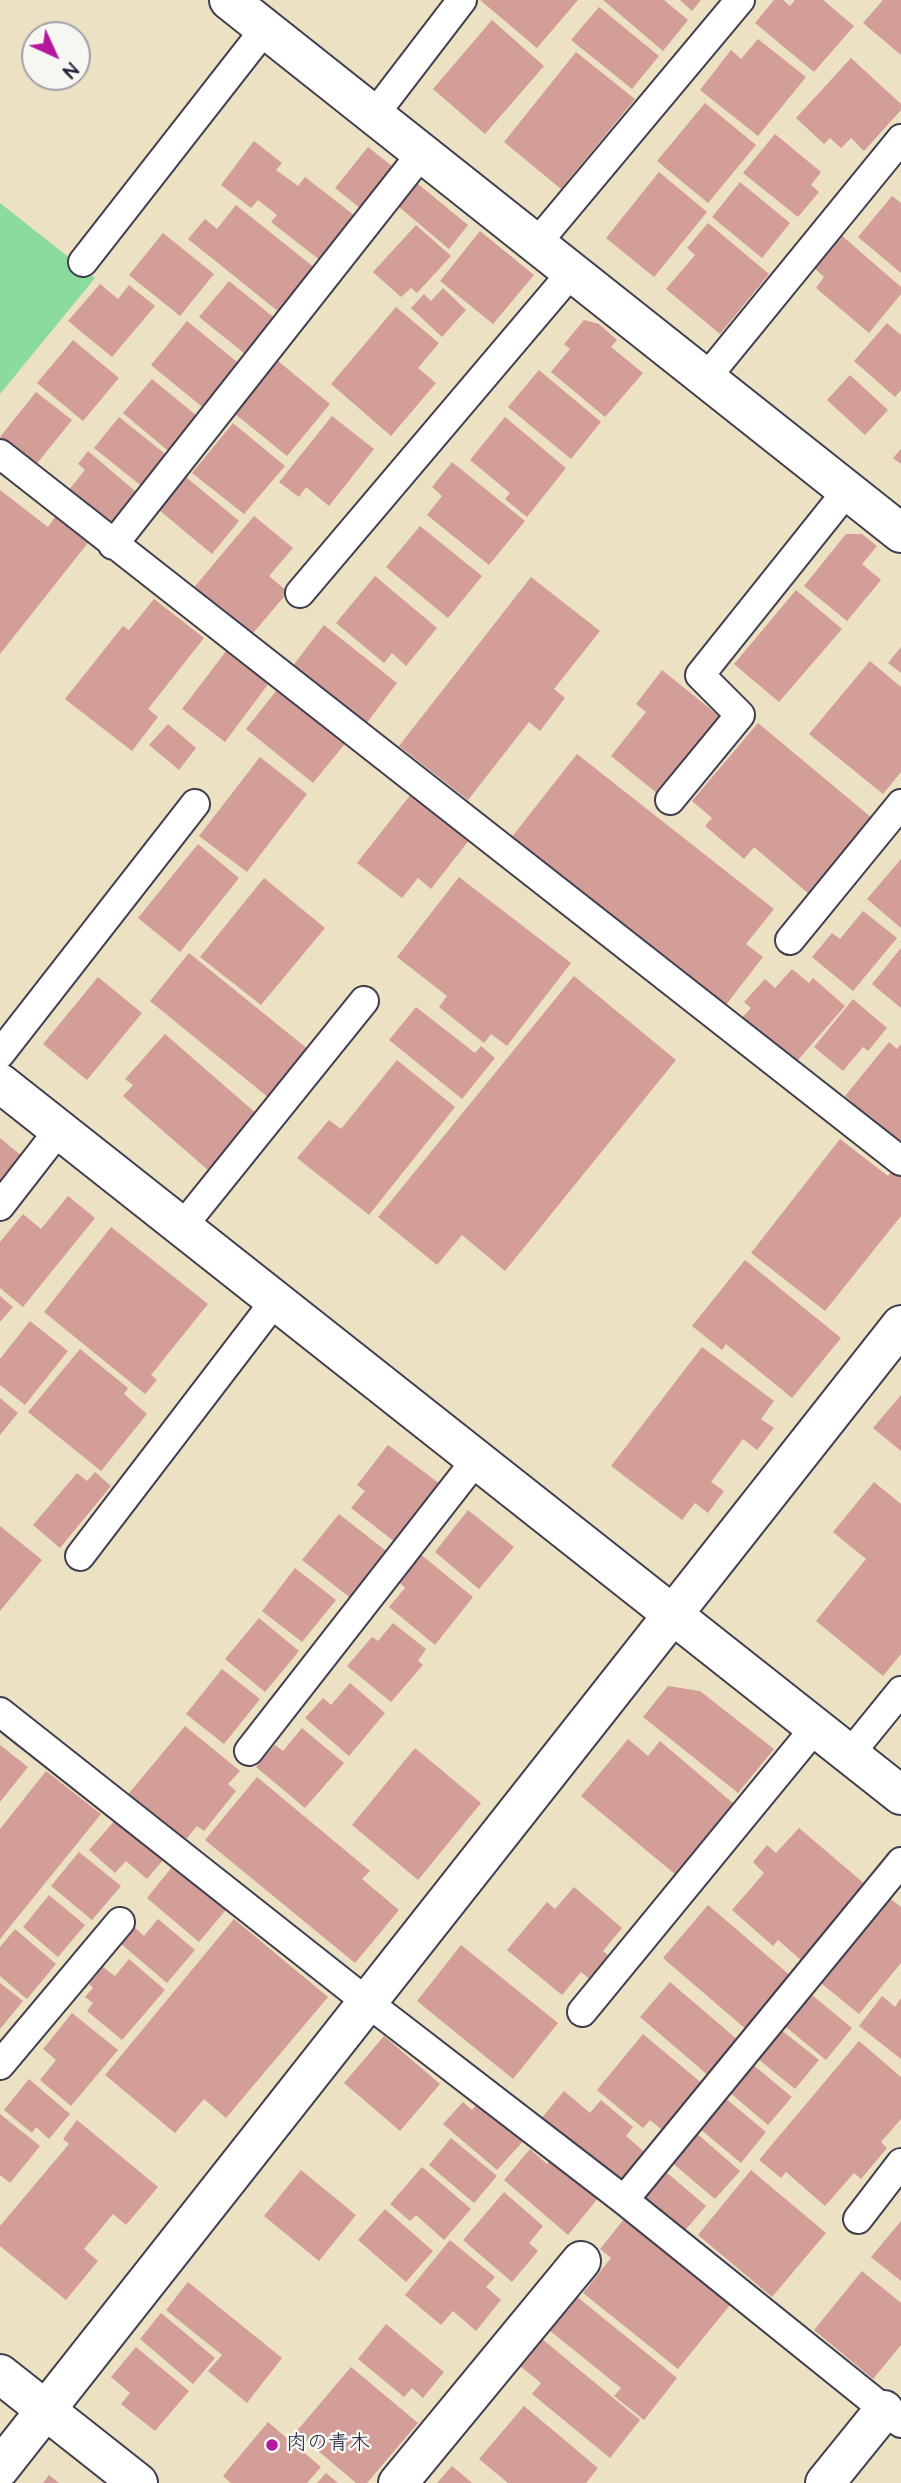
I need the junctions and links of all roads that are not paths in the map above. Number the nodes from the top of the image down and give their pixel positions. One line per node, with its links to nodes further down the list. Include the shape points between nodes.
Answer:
1 (229, 0): 4 (street)
2 (462, 0): 5 (lane)
3 (740, 0): 8 (lane)
4 (265, 29): 5 (street); 9 (lane)
5 (373, 114): 7 (street)
6 (901, 139): 11 (lane)
7 (422, 153): 8 (street); 15 (lane)
8 (536, 244): 10 (street)
9 (83, 262)
10 (572, 272): 11 (street); 16 (lane)
11 (706, 378): 13 (street)
12 (0, 454): 15 (lane)
13 (848, 491): 14 (street); 17 (lane, via 699,675 740,715)
14 (901, 533)
15 (113, 545): 25 (lane)
16 (300, 593)
17 (670, 800)
18 (195, 804): 22 (lane)
19 (901, 804): 20 (lane)
20 (790, 940)
21 (364, 1001): 27 (lane)
22 (0, 1054)
23 (0, 1083): 24 (street)
24 (59, 1130): 26 (lane); 27 (street)
25 (901, 1161)
26 (0, 1206)
27 (182, 1227): 28 (street)
28 (275, 1301): 30 (street); 31 (lane)
29 (901, 1325): 32 (street)
30 (476, 1461): 32 (street); 36 (lane)
31 (80, 1556)
32 (672, 1616): 35 (street); 41 (street)
33 (901, 1691): 37 (lane)
34 (0, 1712): 41 (lane)
35 (815, 1728): 37 (street); 42 (lane)
36 (249, 1751)
37 (849, 1755): 38 (street)
38 (901, 1795)
39 (901, 1862): 45 (lane)
40 (120, 1922): 43 (lane)
41 (367, 2002): 45 (lane); 49 (street)
42 (582, 2012)
43 (0, 2065)
44 (901, 2163): 46 (lane)
45 (624, 2200): 50 (lane)
46 (858, 2219)
47 (581, 2261): 53 (street)
48 (0, 2374): 49 (street)
49 (46, 2410): 51 (street); 52 (street)
50 (892, 2416): 54 (street)
51 (0, 2468)
52 (138, 2483)
53 (398, 2483)
54 (825, 2483)

